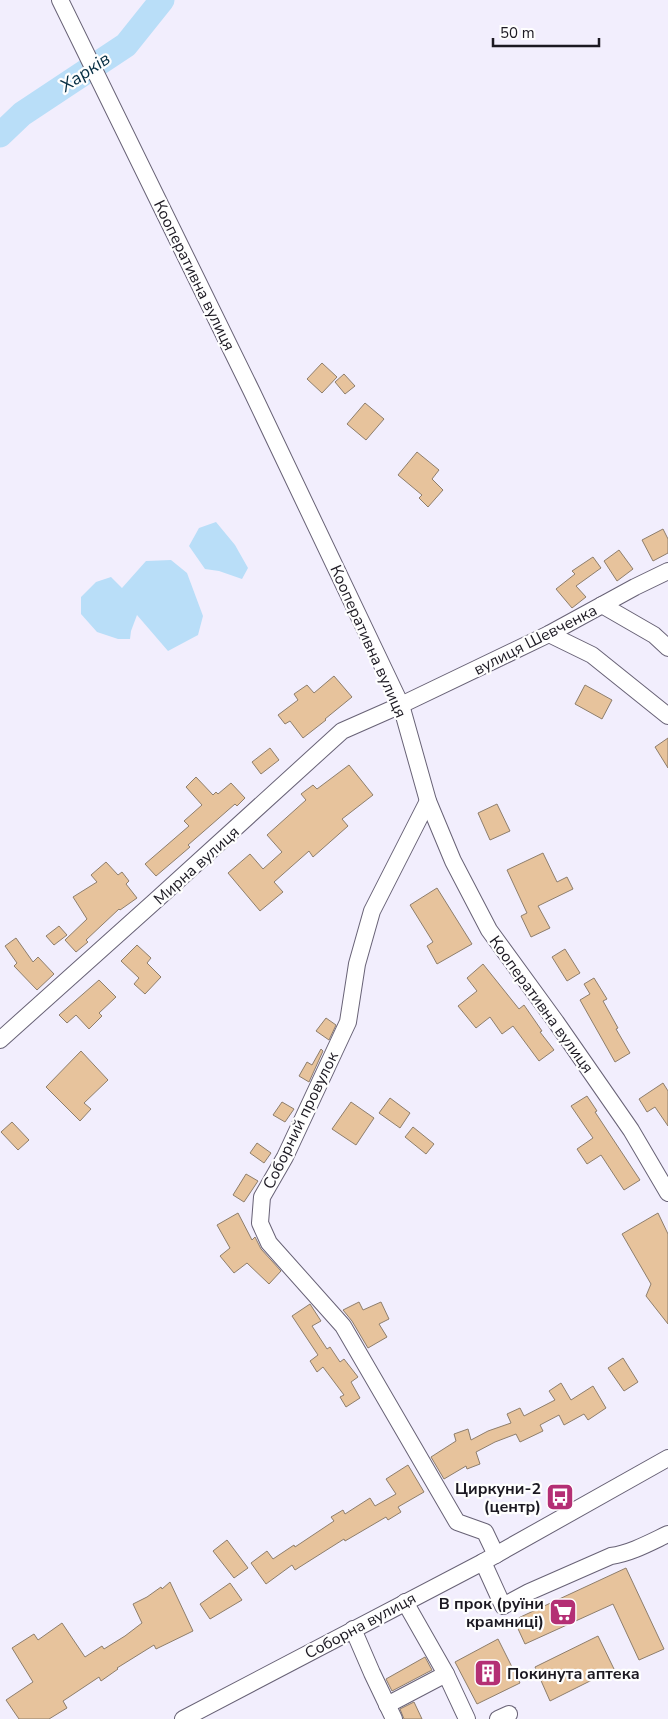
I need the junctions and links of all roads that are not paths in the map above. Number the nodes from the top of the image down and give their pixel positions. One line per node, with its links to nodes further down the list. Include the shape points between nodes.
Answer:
1 (60, 0): 6 (street, Кооперативна вулиця)
2 (668, 571): 3 (street, вулиця Шевченка)
3 (602, 605): 4 (street, вулиця Шевченка); 5 (street, via 654,635)
4 (549, 634): 6 (street, вулиця Шевченка); 7 (street, via 592,655)
5 (668, 648)
6 (401, 705): 8 (street, Кооперативна вулиця); 9 (street, Мирна вулиця, via 342,731)
7 (668, 716)
8 (428, 801): 10 (street, Кооперативна вулиця, via 453,861 490,930 631,1130); 13 (street, Соборний провулок, via 372,911 357,964 348,1022 285,1157 262,1197 260,1223 269,1243 343,1326 457,1522 485,1532)
9 (0, 1040)
10 (668, 1193)
11 (668, 1458): 13 (street, Соборна вулиця)
12 (668, 1534): 13 (street, Соборний провулок, via 637,1549 610,1556 502,1606)
13 (489, 1559): 14 (street, Соборна вулиця)
14 (405, 1602): 15 (street, Соборна вулиця); 16 (street)
15 (353, 1629): 17 (street); 18 (street, Соборна вулиця)
16 (446, 1674): 17 (street); 19 (street)
17 (390, 1712)
18 (183, 1719)
19 (467, 1719)

